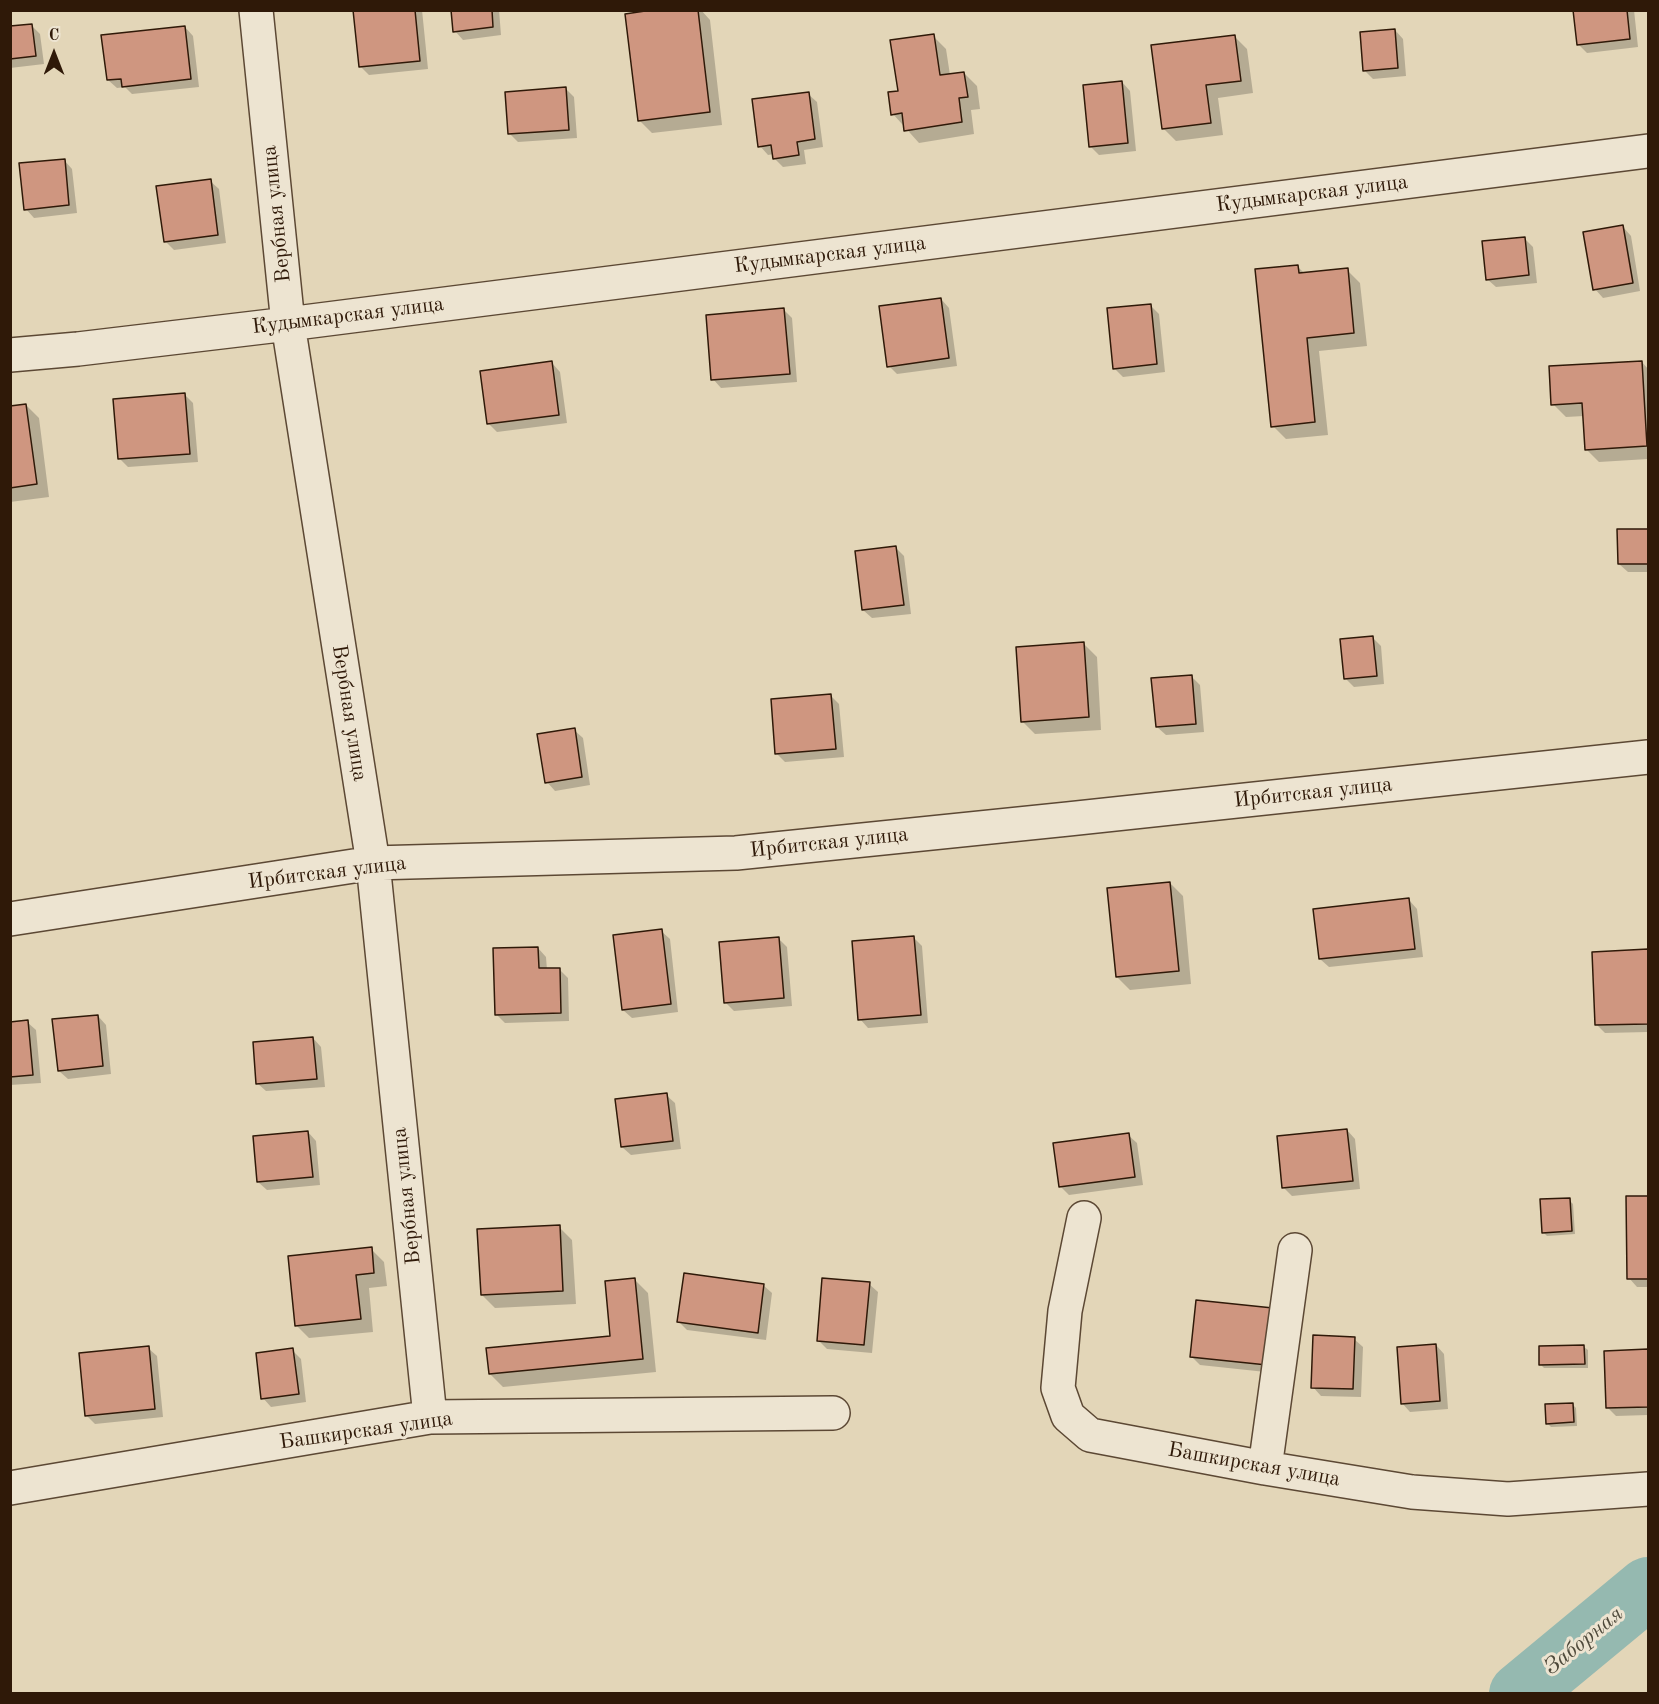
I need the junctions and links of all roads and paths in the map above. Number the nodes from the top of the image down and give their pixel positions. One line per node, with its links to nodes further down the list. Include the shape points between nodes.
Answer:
1 (256, 10): 3 (street, Вербная улица)
2 (1648, 151): 3 (street, Кудымкарская улица)
3 (288, 324): 4 (street, Кудымкарская улица); 6 (street, Вербная улица)
4 (10, 354)
5 (1648, 757): 6 (street, Ирбитская улица, via 736,853)
6 (373, 863): 7 (street, Ирбитская улица); 11 (street, Вербная улица)
7 (10, 919)
8 (1084, 1218): 12 (street, Башкирская улица, via 1065,1311 1058,1388 1068,1416 1090,1435)
9 (1295, 1250): 12 (street)
10 (833, 1413): 11 (street, Башкирская улица)
11 (430, 1417): 13 (street, Башкирская улица)
12 (1265, 1468): 14 (street, Башкирская улица, via 1412,1492 1508,1499)
13 (10, 1488)
14 (1648, 1489)

